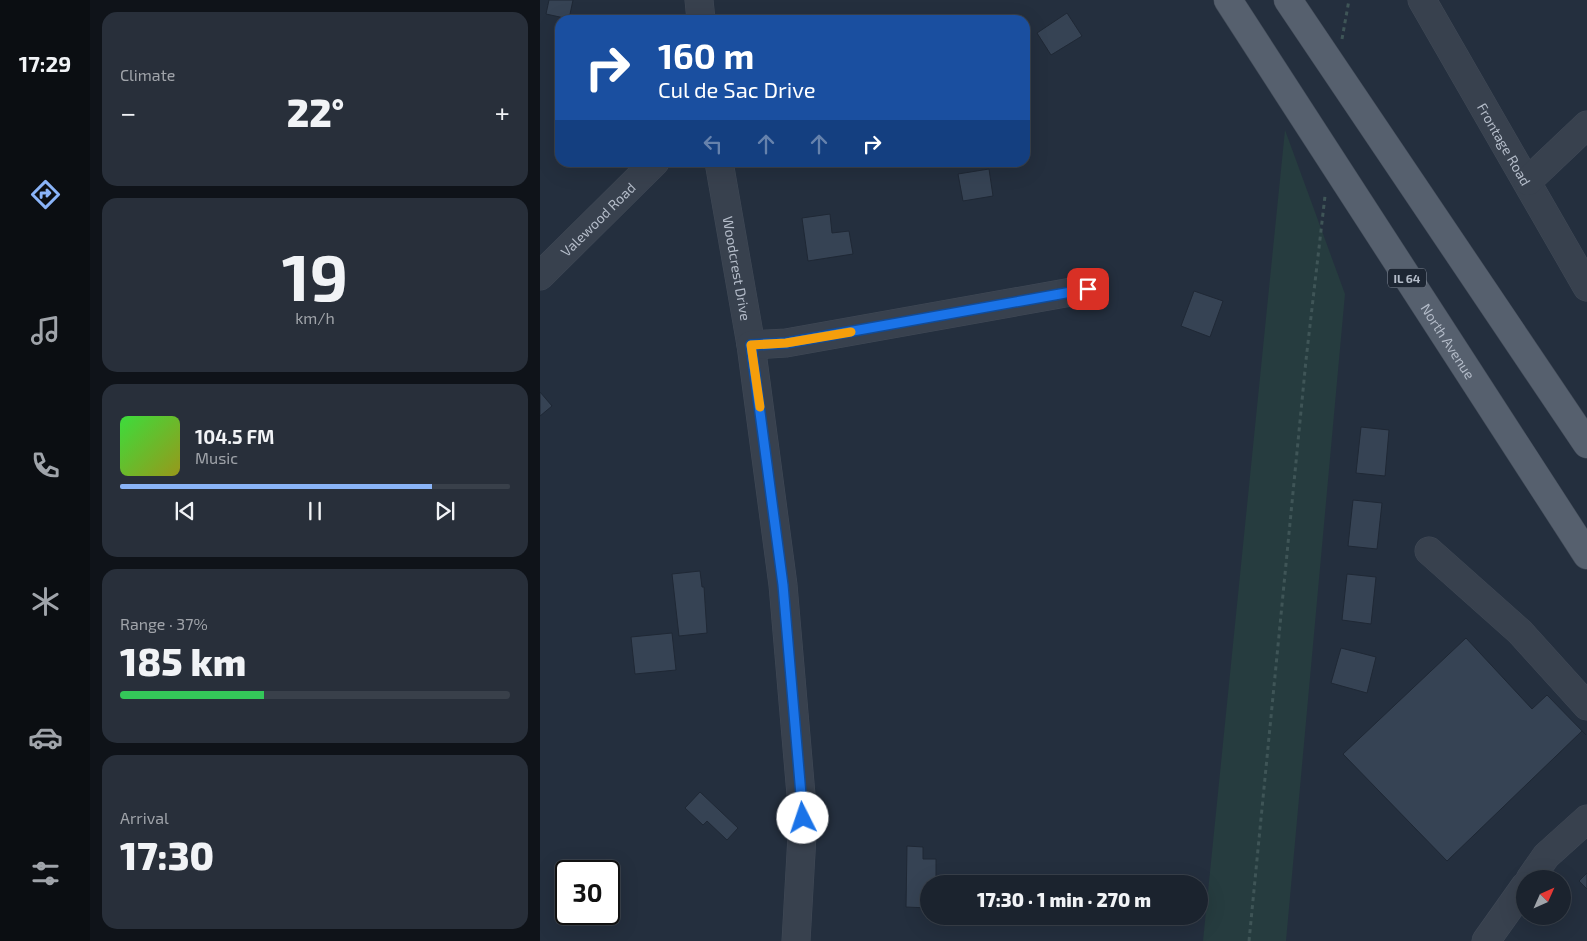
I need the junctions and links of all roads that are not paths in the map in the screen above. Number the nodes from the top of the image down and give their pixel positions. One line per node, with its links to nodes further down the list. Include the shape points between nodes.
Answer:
1 (699, 0): 5 (street)
2 (1228, 0): 16 (main road, North Avenue / IL 64)
3 (1288, 0): 14 (main road)
4 (1422, 0): 9 (street, Frontage Road)
5 (700, 15)
6 (1587, 125): 9 (street)
7 (650, 167): 10 (street, Valewood Road)
8 (720, 167): 13 (street, Woodcrest Drive)
9 (1528, 181): 11 (street, Frontage Road)
10 (540, 276)
11 (1587, 287)
12 (1088, 289): 13 (street, via 786,343)
13 (751, 345): 21 (street, Woodcrest Drive, via 776,528 796,719 803,818)
14 (1587, 444)
15 (1428, 551): 17 (street, via 1520,632)
16 (1587, 555)
17 (1587, 706)
18 (1587, 820): 19 (street, via 1546,856)
19 (1536, 870)
20 (1516, 899): 22 (street)
21 (796, 941)
22 (1486, 941)

